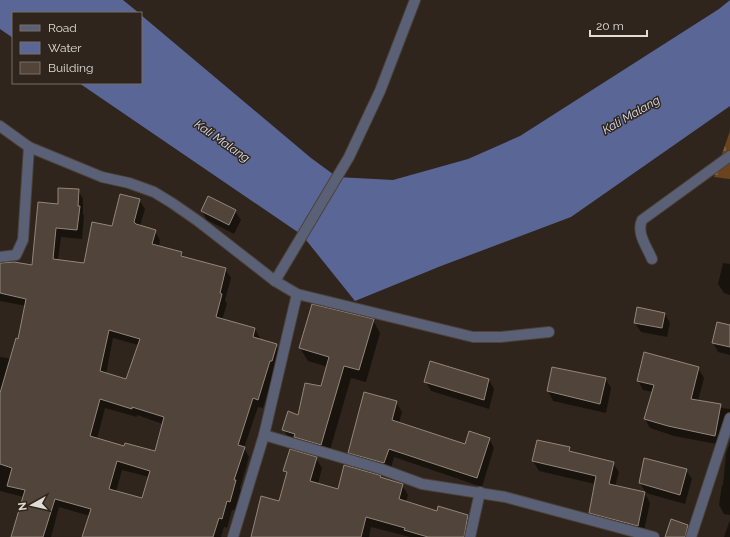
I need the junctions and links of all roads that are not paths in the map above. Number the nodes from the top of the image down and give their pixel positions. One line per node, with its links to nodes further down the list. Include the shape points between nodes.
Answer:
1 (415, 0): 7 (street, via 380,91 349,157)
2 (0, 126): 3 (street)
3 (29, 147): 5 (street, via 23,240 16,255); 7 (street, via 102,177 154,192 198,221)
4 (730, 156): 6 (street, via 642,220 639,225 640,232)
5 (0, 257)
6 (652, 259)
7 (275, 281): 8 (street)
8 (297, 294): 9 (street, via 474,337); 11 (street)
9 (549, 332)
10 (730, 418): 16 (street)
11 (264, 435): 12 (street, via 381,469 422,484); 13 (street)
12 (480, 492): 14 (street); 15 (street)
13 (233, 537)
14 (470, 537)
15 (654, 537)
16 (691, 537)

